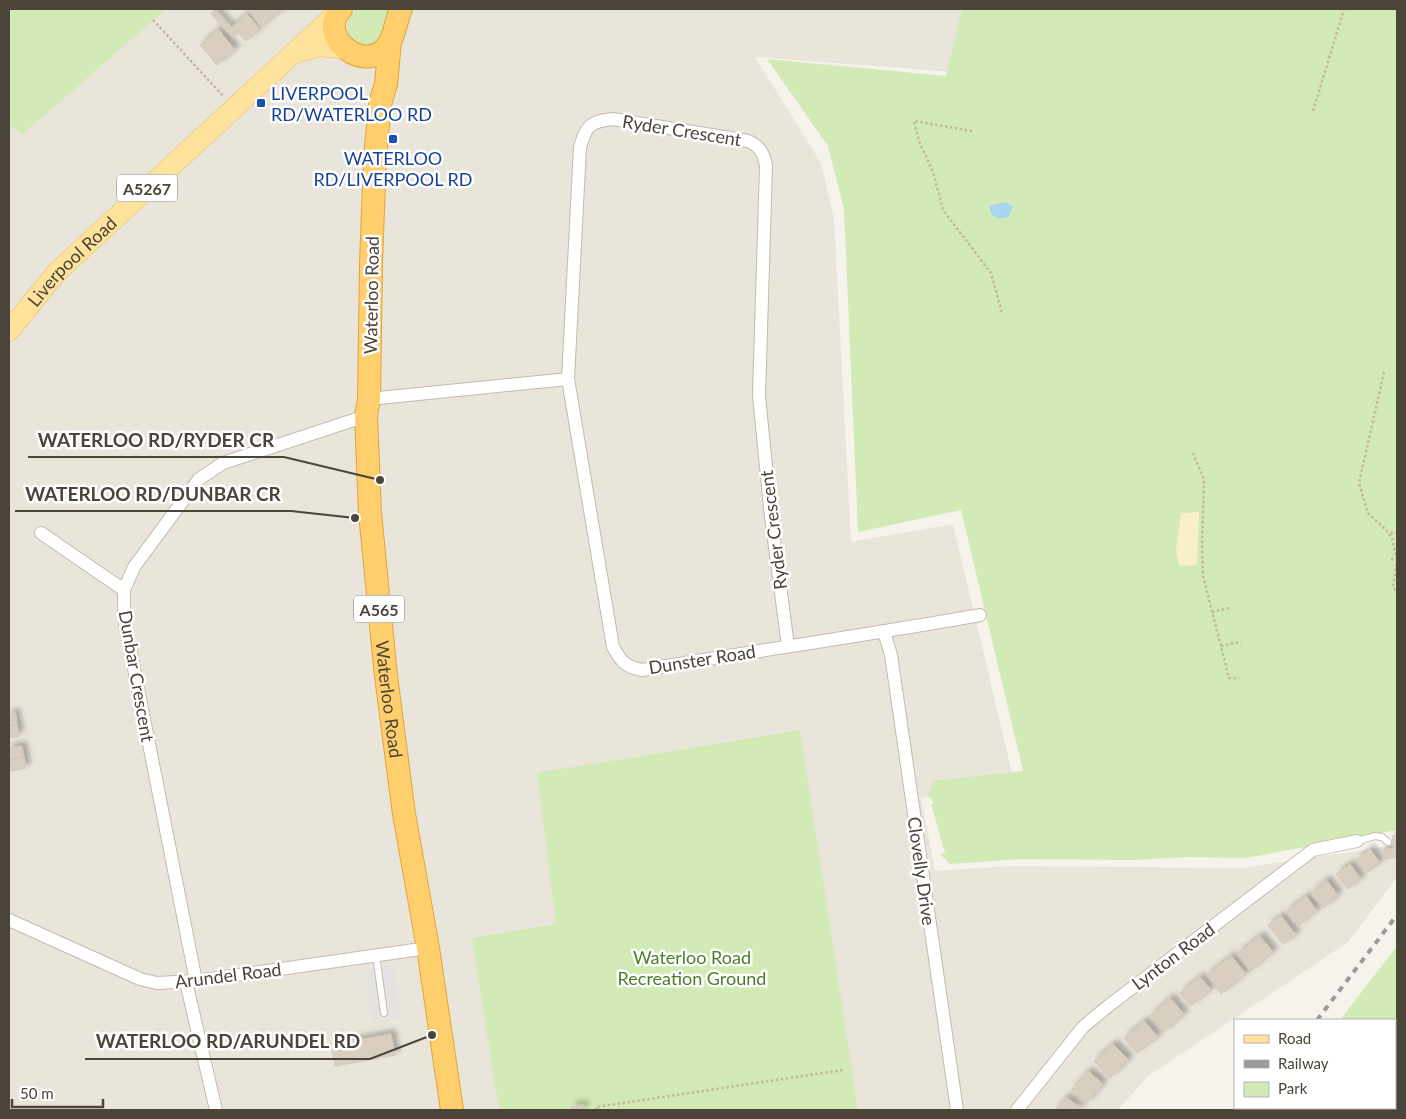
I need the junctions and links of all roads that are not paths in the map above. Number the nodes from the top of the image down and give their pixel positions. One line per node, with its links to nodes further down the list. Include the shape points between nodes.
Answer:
1 (401, 9): 3 (highway, A565)
2 (340, 10): 4 (highway, A565, via 335,20 336,35 340,44); 5 (main road, Liverpool Road / A5267)
3 (390, 42): 4 (highway, via 374,54); 6 (highway, Waterloo Road / A565, via 386,84)
4 (351, 52): 5 (main road, Liverpool Road / A5267, via 320,46); 6 (highway, Waterloo Road / A565, via 367,67)
5 (294, 54): 7 (main road, Liverpool Road / A5267, via 57,272)
6 (380, 104): 9 (highway, Waterloo Road / A565, via 375,157)
7 (9, 331)
8 (568, 379): 9 (street); 14 (street, Dunster Road, via 613,647 620,660 630,668 642,670); 14 (street, Ryder Crescent, via 580,148 586,129 598,121 613,119 756,144 764,154 766,166 758,396 770,517)
9 (368, 408): 11 (street, Dunbar Crescent, via 209,471 199,479 134,567); 18 (highway, Waterloo Road / A565, via 370,514 386,676 404,814)
10 (41, 533): 11 (street)
11 (124, 590): 20 (street, Dunbar Crescent, via 124,618)
12 (980, 615): 13 (street, Dunster Road)
13 (884, 632): 14 (street, Dunster Road); 24 (street, Clovelly Drive, via 891,655)
14 (788, 646)
15 (1357, 841): 16 (lane, via 1375,836); 25 (street, Lynton Road, via 1313,850 1107,1006 1083,1027)
16 (1388, 842)
17 (9, 920): 20 (street, Arundel Road, via 140,979)
18 (428, 948): 19 (street, Arundel Road); 23 (highway, Waterloo Road / A565)
19 (376, 955): 20 (street, Arundel Road); 21 (lane)
20 (191, 982): 22 (street, Dunbar Crescent)
21 (384, 1013)
22 (216, 1110)
23 (452, 1110)
24 (957, 1110)
25 (1016, 1110)

